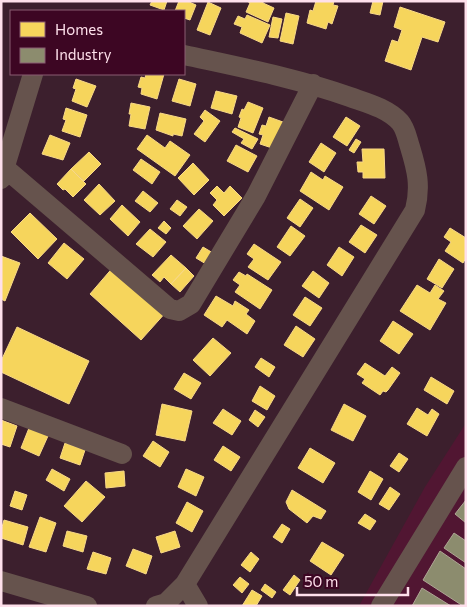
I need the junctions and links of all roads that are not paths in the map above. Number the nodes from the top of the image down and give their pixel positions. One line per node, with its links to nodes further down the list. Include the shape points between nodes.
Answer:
1 (185, 55): 3 (street)
2 (34, 75): 4 (street)
3 (313, 84): 4 (street, via 256,196 191,304 179,311 170,309); 9 (street, via 376,106 400,122 418,173 415,210)
4 (3, 174)
5 (1, 408): 6 (street)
6 (122, 454)
7 (466, 467): 13 (street)
8 (1, 581): 10 (street)
9 (185, 584): 11 (street, via 166,603); 12 (street)
10 (87, 606)
11 (156, 606)
12 (198, 606)
13 (380, 606)

